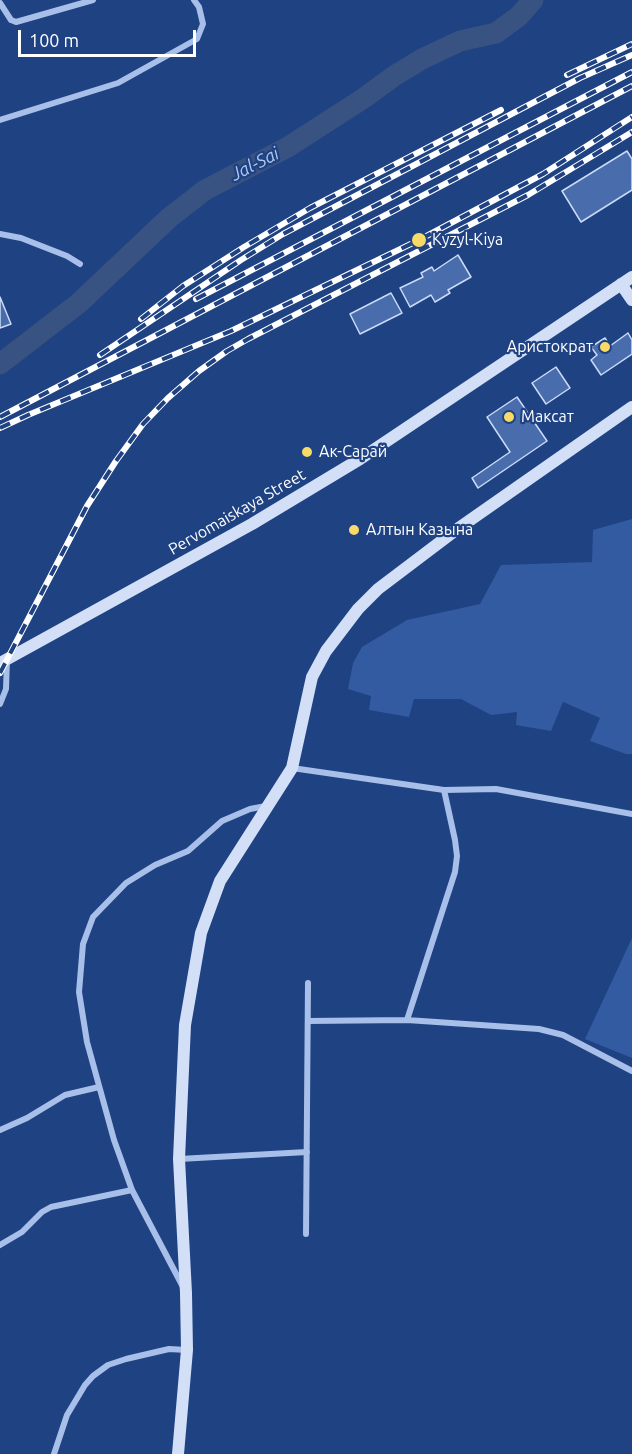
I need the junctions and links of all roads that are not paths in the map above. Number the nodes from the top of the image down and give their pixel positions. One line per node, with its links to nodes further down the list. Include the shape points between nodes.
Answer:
1 (93, 0): 3 (street, via 16,22)
2 (194, 0): 4 (street, via 203,24 197,39 118,83)
3 (0, 3)
4 (0, 120)
5 (0, 234): 6 (street, via 21,238)
6 (80, 264)
7 (627, 281): 8 (street); 10 (street, Pervomaiskaya Street, via 360,459 252,524)
8 (632, 300)
9 (632, 407): 12 (street, via 456,530 378,589 358,609 312,677)
10 (4, 661): 11 (street, via 6,689)
11 (0, 704)
12 (292, 768): 13 (street); 14 (street)
13 (444, 790): 15 (street, via 496,789); 17 (street, via 455,840 455,872)
14 (266, 806): 20 (street, via 222,821 188,851 140,873 93,917 83,944 79,992); 23 (street, via 220,881 201,933 185,1025)
15 (632, 814)
16 (308, 983): 18 (street)
17 (407, 1020): 18 (street); 19 (street, via 539,1029 563,1035)
18 (308, 1021): 22 (street)
19 (632, 1071)
20 (99, 1087): 21 (street, via 65,1095); 24 (street)
21 (0, 1130)
22 (307, 1152): 23 (street); 25 (street)
23 (179, 1158): 27 (street)
24 (132, 1190): 26 (street, via 51,1207); 27 (street)
25 (306, 1234)
26 (0, 1245)
27 (178, 1266): 28 (street, via 186,1293)
28 (187, 1350): 29 (street, via 169,1349 126,1359 93,1376 67,1415); 30 (street)
29 (54, 1454)
30 (178, 1454)

